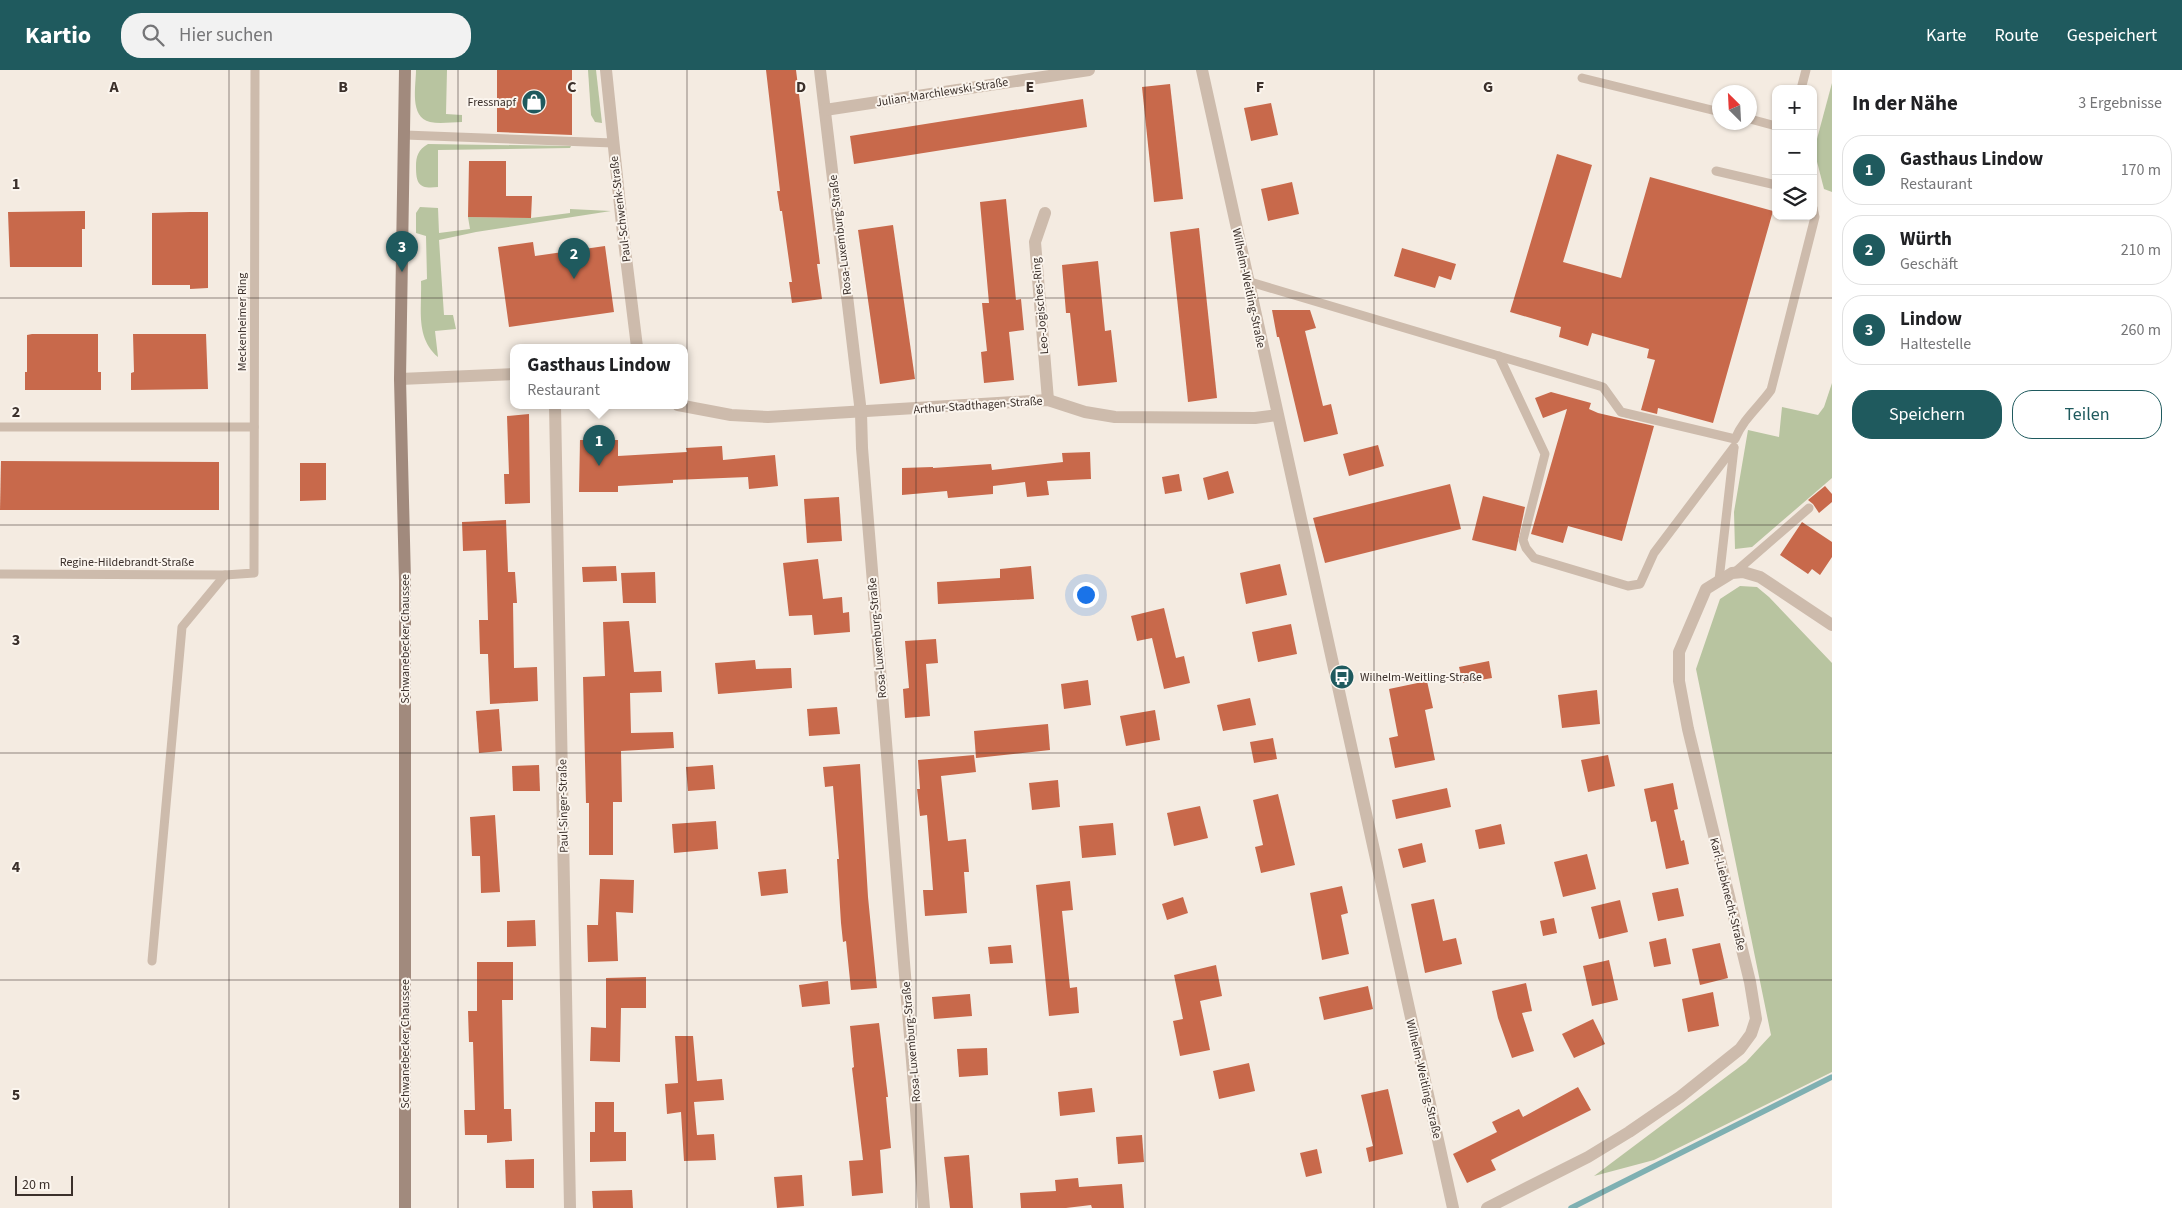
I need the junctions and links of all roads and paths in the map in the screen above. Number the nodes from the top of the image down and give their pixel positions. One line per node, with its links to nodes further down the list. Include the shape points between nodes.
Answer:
1 (255, 70): 31 (lane, Meckenheimer Ring)
2 (405, 70): 14 (main road, Schwanebecker Chaussee)
3 (606, 70): 15 (street, Paul-Schwenk-Straße)
4 (820, 70): 10 (street, Rosa-Luxemburg-Straße)
5 (1089, 70): 10 (street, Julian-Marchlewski-Straße)
6 (1202, 70): 20 (street, Wilhelm-Weitling-Straße)
7 (1806, 70): 9 (lane)
8 (1582, 78): 11 (lane)
9 (1802, 85)
10 (825, 110): 28 (street, Rosa-Luxemburg-Straße)
11 (1712, 110)
12 (1757, 121): 13 (lane)
13 (1772, 125)
14 (405, 135): 15 (lane); 24 (main road, Schwanebecker Chaussee)
15 (613, 143): 21 (street, Paul-Schwenk-Straße)
16 (1716, 171): 17 (lane)
17 (1772, 184)
18 (1045, 213): 25 (street, Leo-Jogisches-Ring, via 1035,242)
19 (1814, 220): 32 (lane, via 1771,390 1742,423)
20 (1247, 281): 22 (lane); 29 (street, Wilhelm-Weitling-Straße)
21 (637, 344)
22 (1500, 356): 32 (lane, via 1603,387 1621,412); 32 (lane, via 1545,454 1523,540 1534,558 1628,586 1640,584 1654,553)
23 (510, 374): 24 (street)
24 (400, 380): 41 (main road, Schwanebecker Chaussee, via 405,581)
25 (1048, 400): 28 (street, Arthur-Stadthagen-Straße); 29 (street, Arthur-Stadthagen-Straße, via 1084,412 1115,417 1255,418)
26 (688, 407): 28 (street, Arthur-Stadthagen-Straße, via 731,415 759,416)
27 (555, 409): 42 (street, Paul-Singer-Straße)
28 (861, 413): 43 (street, Rosa-Luxemburg-Straße, via 862,458)
29 (1277, 415): 44 (street, Wilhelm-Weitling-Straße)
30 (0, 427): 31 (lane)
31 (254, 427): 34 (lane, Meckenheimer Ring)
32 (1735, 443): 38 (lane)
33 (1809, 508): 35 (lane)
34 (254, 573): 37 (lane, Regine-Hildebrandt-Straße)
35 (1734, 573): 38 (street, Karl-Liebknecht-Straße); 39 (street, via 1760,577)
36 (0, 574): 37 (lane, Regine-Hildebrandt-Straße)
37 (225, 575): 40 (lane, via 182,627)
38 (1719, 580): 45 (street, Karl-Liebknecht-Straße, via 1706,589 1679,652 1679,681 1750,982 1756,1019 1751,1034 1740,1049 1680,1097 1629,1132 1588,1157)
39 (1832, 625)
40 (152, 961)
41 (405, 1208)
42 (570, 1208)
43 (924, 1208)
44 (1453, 1208)
45 (1487, 1208)

